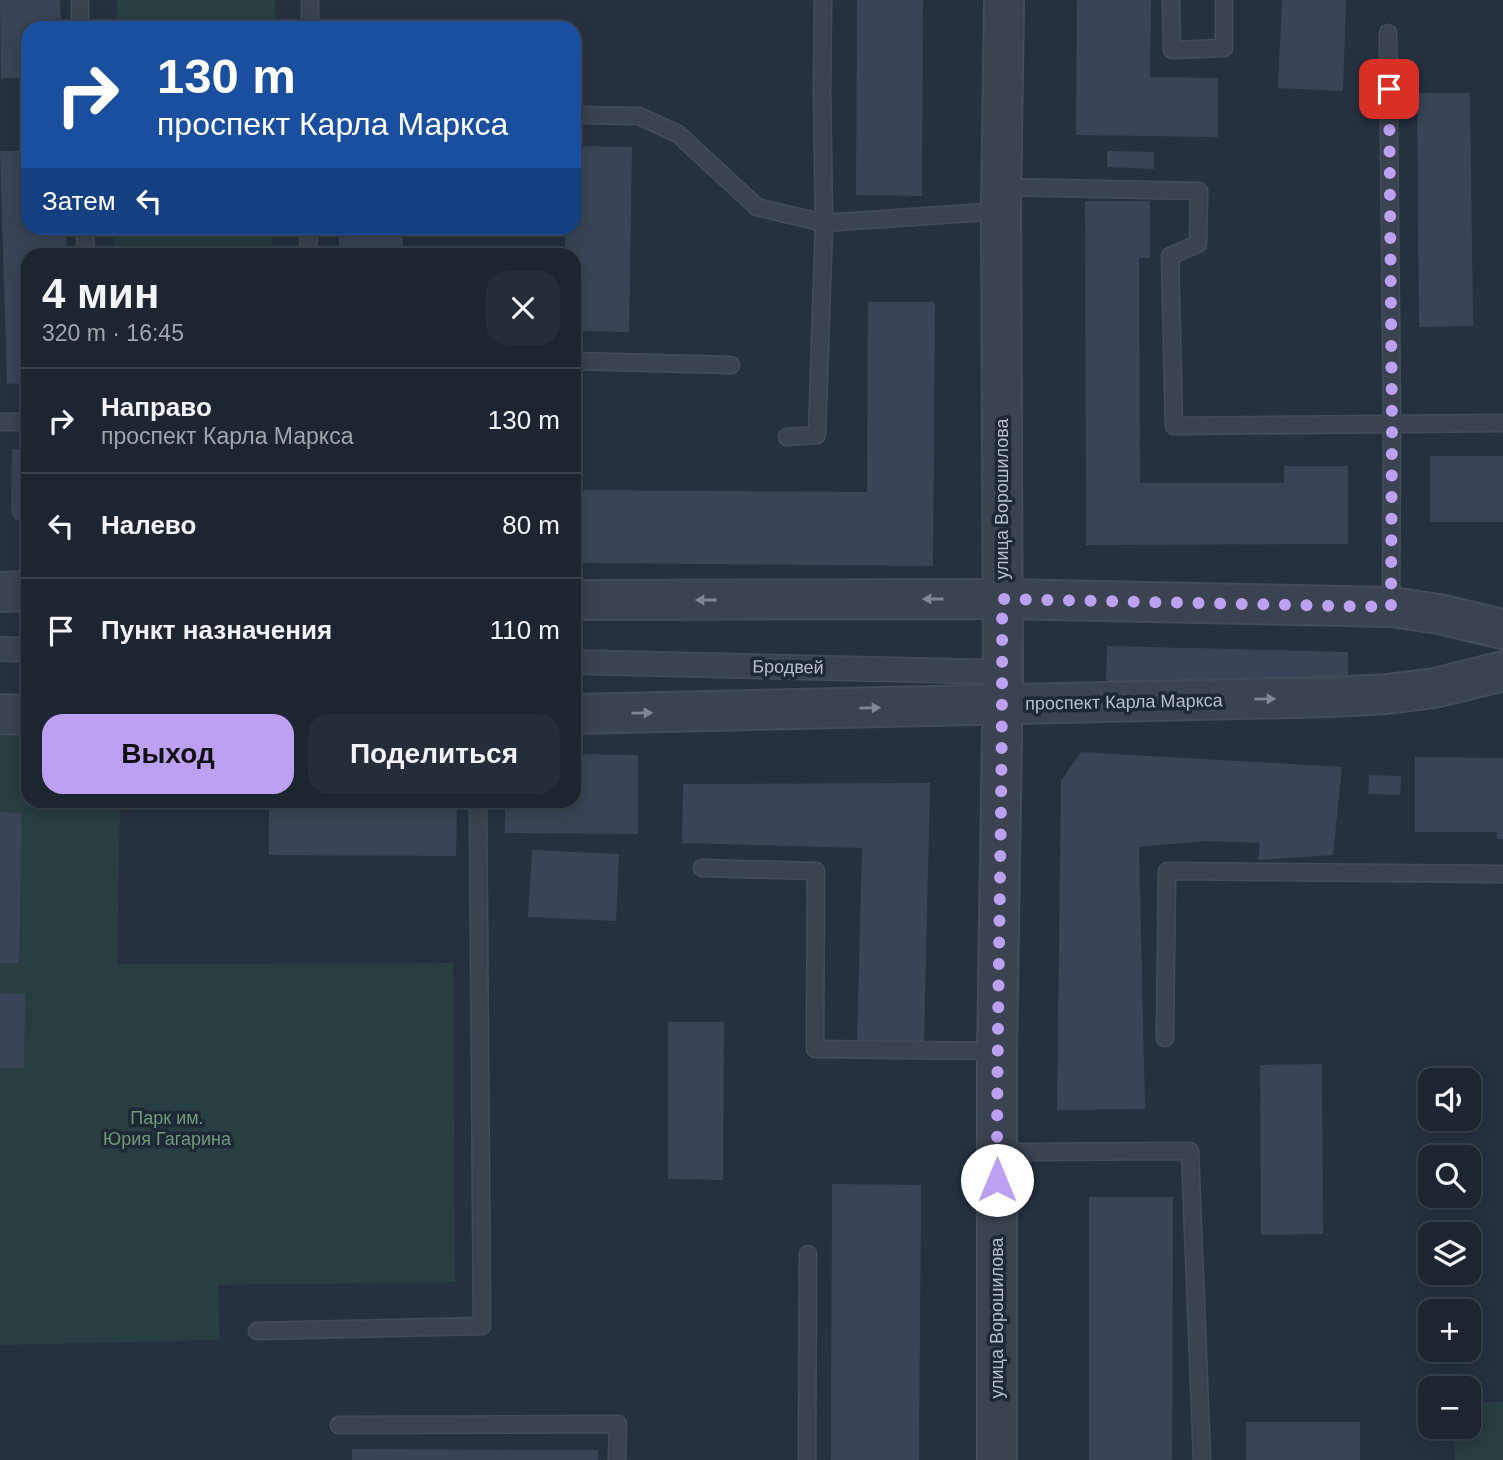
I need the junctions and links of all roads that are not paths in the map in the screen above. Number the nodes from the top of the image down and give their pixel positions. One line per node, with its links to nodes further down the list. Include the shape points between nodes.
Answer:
1 (80, 0): 7 (lane)
2 (310, 0): 8 (lane)
3 (823, 0): 12 (lane)
4 (1004, 0): 11 (street, улица Ворошилова)
5 (1171, 0): 6 (lane, via 1172,50 1224,48)
6 (1224, 0)
7 (80, 21)
8 (310, 21)
9 (1388, 33): 18 (lane)
10 (581, 116): 12 (lane, via 639,116 678,134 757,207)
11 (1002, 199): 12 (lane); 18 (lane, via 1199,191 1198,244 1170,256 1174,426); 22 (street, улица Ворошилова)
12 (824, 223): 19 (lane, via 817,435)
13 (581, 361): 14 (lane)
14 (731, 365)
15 (0, 422): 16 (lane)
16 (21, 422)
17 (1503, 423): 18 (lane)
18 (1392, 424): 24 (lane)
19 (787, 437)
20 (21, 591): 21 (street)
21 (0, 592)
22 (1002, 599): 23 (street, one-way to 23); 24 (street); 30 (street, улица Ворошилова)
23 (581, 600)
24 (1391, 607): 25 (street)
25 (1503, 629)
26 (0, 649): 27 (street)
27 (21, 650)
28 (581, 662): 30 (street, Бродвей)
29 (1503, 671): 30 (street, проспект Карла Маркса, one-way to 29, via 1334,697 1435,688)
30 (1002, 688): 33 (street, проспект Карла Маркса, one-way to 30); 38 (street, улица Ворошилова)
31 (0, 715): 32 (street)
32 (21, 715)
33 (581, 715)
34 (478, 808): 41 (lane, via 482,1326)
35 (702, 868): 38 (lane, via 816,872 815,1049)
36 (1503, 874): 37 (lane, via 1167,871)
37 (1165, 1038)
38 (997, 1051): 39 (street, улица Ворошилова)
39 (997, 1152): 45 (street, улица Ворошилова); 46 (lane, via 1190,1151)
40 (808, 1254): 44 (lane)
41 (257, 1331)
42 (339, 1425): 43 (lane, via 618,1424)
43 (617, 1460)
44 (807, 1460)
45 (997, 1460)
46 (1202, 1460)

